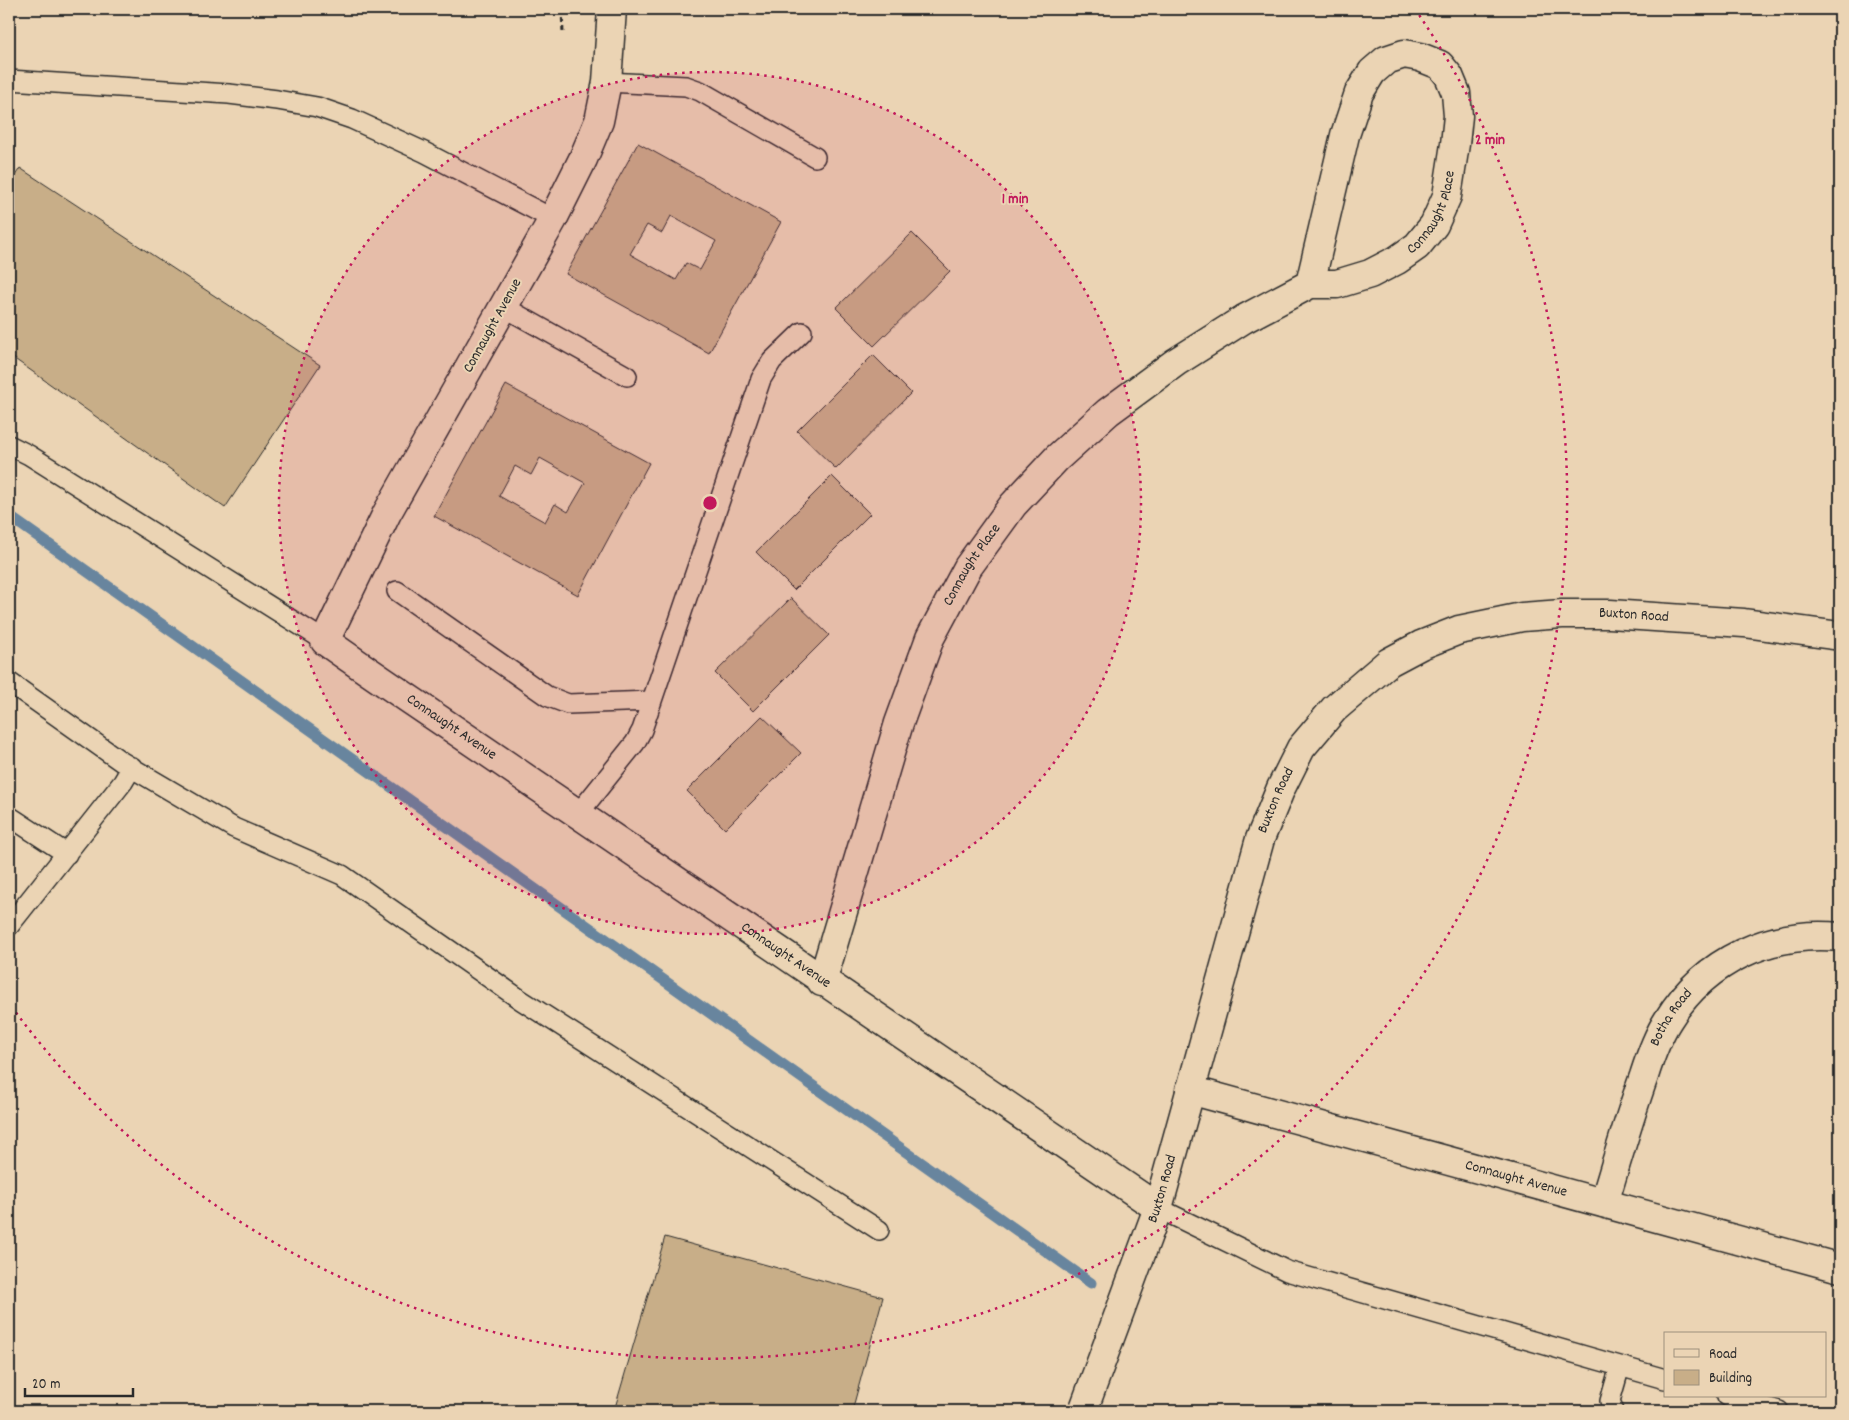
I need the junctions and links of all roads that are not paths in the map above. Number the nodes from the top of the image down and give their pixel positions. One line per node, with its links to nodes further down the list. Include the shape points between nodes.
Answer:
1 (612, 9): 3 (street, Connaught Avenue)
2 (9, 80): 5 (lane, via 229,94 317,108 352,119 424,152)
3 (607, 82): 4 (lane, via 686,86 700,91); 5 (street, Connaught Avenue, via 599,121 584,159)
4 (815, 157)
5 (553, 219): 7 (street, Connaught Avenue)
6 (1310, 284): 6 (street, Connaught Place, via 1337,284 1370,274 1417,246 1434,225 1447,196 1458,116 1456,93 1440,65 1404,54 1386,60 1372,72 1360,93 1345,134); 22 (street, Connaught Place, via 1244,319 1176,362 1108,412 1013,504 968,567 930,638 899,723)
7 (504, 307): 9 (lane); 13 (street, Connaught Avenue, via 387,513)
8 (802, 332): 15 (lane, via 772,361 761,378)
9 (627, 376)
10 (9, 445): 13 (lane)
11 (396, 591): 15 (lane, via 559,702)
12 (1840, 636): 23 (street, Buxton Road, via 1734,622 1562,614 1522,617 1459,630 1390,662 1334,709 1301,748 1281,788 1260,839)
13 (325, 641): 17 (street, Connaught Avenue)
14 (9, 682): 16 (lane)
15 (652, 700): 17 (lane, via 635,743)
16 (132, 768): 19 (lane); 26 (lane, via 234,828 342,875 521,1000)
17 (578, 814): 22 (street, Connaught Avenue)
18 (9, 816): 19 (lane)
19 (67, 854): 20 (lane)
20 (9, 926)
21 (1840, 937): 24 (street, Botha Road, via 1788,939 1755,947 1721,963 1692,989 1668,1020 1653,1051)
22 (822, 982): 25 (street, Connaught Avenue)
23 (1190, 1090): 24 (street, Connaught Avenue); 25 (street, Buxton Road)
24 (1604, 1203): 27 (street, Connaught Avenue)
25 (1158, 1208): 28 (lane, via 1287,1271); 31 (street, Buxton Road)
26 (879, 1230)
27 (1840, 1268)
28 (1620, 1366): 29 (lane); 32 (lane, via 1610,1401)
29 (1664, 1379)
30 (1733, 1398): 33 (lane)
31 (1083, 1411)
32 (1614, 1411)
33 (1779, 1411)

